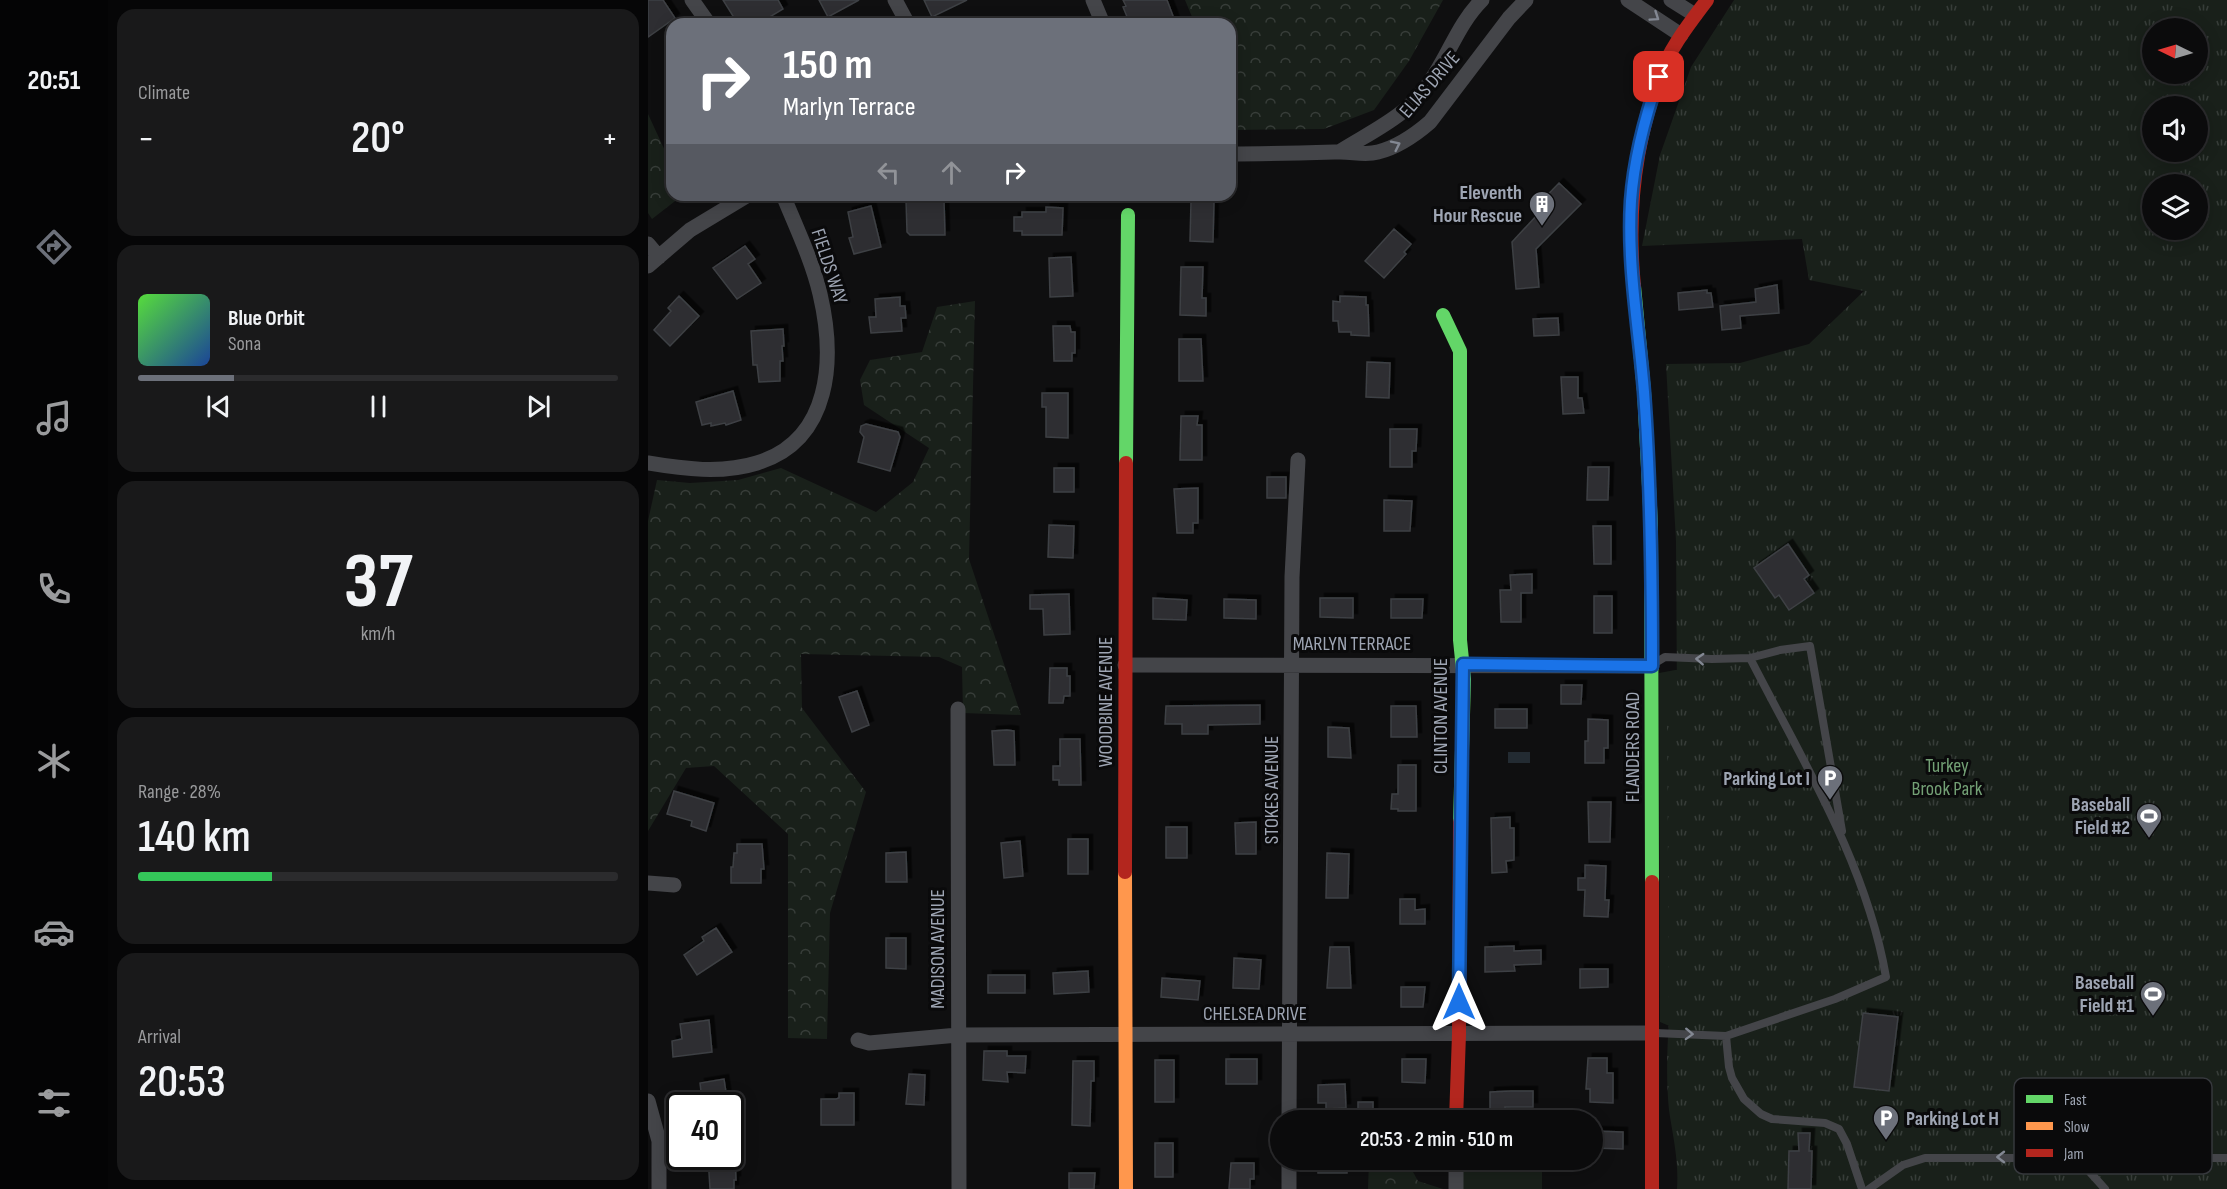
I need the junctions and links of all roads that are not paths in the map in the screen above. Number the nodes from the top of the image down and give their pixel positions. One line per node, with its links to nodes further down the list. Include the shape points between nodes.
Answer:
1 (692, 0): 10 (street)
2 (895, 0): 11 (street)
3 (1094, 0): 12 (street)
4 (1482, 0): 14 (street, ELIAS DRIVE, via 1461,24 1436,74 1417,98 1394,120)
5 (1526, 0): 14 (street, ELIAS DRIVE, one-way to 5, via 1377,153 1418,133)
6 (1628, 0): 13 (street, one-way to 13)
7 (1671, 0): 9 (street)
8 (1707, 0): 9 (street, FLANDERS ROAD)
9 (1695, 15): 13 (street, FLANDERS ROAD)
10 (705, 18)
11 (905, 18)
12 (1101, 18)
13 (1681, 35): 28 (street, FLANDERS ROAD, via 1652,97 1637,155 1631,201 1650,499)
14 (1339, 152): 15 (street, ELIAS DRIVE)
15 (1236, 154)
16 (738, 201): 20 (street, via 690,230)
17 (785, 201): 23 (street, FIELDS WAY, via 815,276 825,321 826,376 815,417 792,444 755,464 702,469)
18 (1128, 215): 27 (street, WOODBINE AVENUE)
19 (648, 244): 20 (street)
20 (653, 261)
21 (1443, 315): 26 (street, CLINTON AVENUE, via 1460,351)
22 (1298, 460): 25 (street, STOKES AVENUE, via 1292,577)
23 (648, 463)
24 (1750, 658): 28 (lane, one-way to 28, via 1665,657); 30 (lane); 30 (lane, via 1810,646)
25 (1293, 664): 26 (street, MARLYN TERRACE); 27 (street, MARLYN TERRACE); 35 (street, STOKES AVENUE)
26 (1463, 664): 28 (street, MARLYN TERRACE); 36 (street, CLINTON AVENUE)
27 (1125, 665): 34 (street, WOODBINE AVENUE)
28 (1652, 666): 33 (street, FLANDERS ROAD)
29 (958, 709): 37 (street, MADISON AVENUE)
30 (1843, 839): 38 (lane, via 1871,916 1886,977)
31 (648, 883): 32 (street)
32 (674, 885)
33 (1653, 1033): 36 (street, CHELSEA DRIVE); 38 (lane, one-way to 38); 54 (street, FLANDERS ROAD)
34 (1124, 1034): 35 (street, CHELSEA DRIVE); 37 (street, CHELSEA DRIVE); 51 (street, WOODBINE AVENUE)
35 (1290, 1034): 36 (street, CHELSEA DRIVE); 41 (street, STOKES AVENUE)
36 (1459, 1034): 42 (street, CLINTON AVENUE)
37 (958, 1035): 39 (street, CHELSEA DRIVE, via 869,1043); 50 (street, MADISON AVENUE)
38 (1726, 1036): 55 (lane, via 1732,1078 1744,1099 1772,1119 1825,1123 1839,1130)
39 (858, 1040)
40 (648, 1101): 49 (street, via 659,1141)
41 (1289, 1110)
42 (1456, 1110)
43 (2014, 1158): 56 (lane, one-way to 56, via 1918,1159 1894,1170)
44 (2212, 1158): 45 (lane)
45 (2227, 1158)
46 (1289, 1170): 52 (street)
47 (1456, 1170): 53 (street)
48 (2092, 1174): 57 (lane)
49 (659, 1189)
50 (959, 1189)
51 (1126, 1189)
52 (1288, 1189)
53 (1456, 1189)
54 (1652, 1189)
55 (1863, 1189)
56 (1869, 1189)
57 (2105, 1189)

